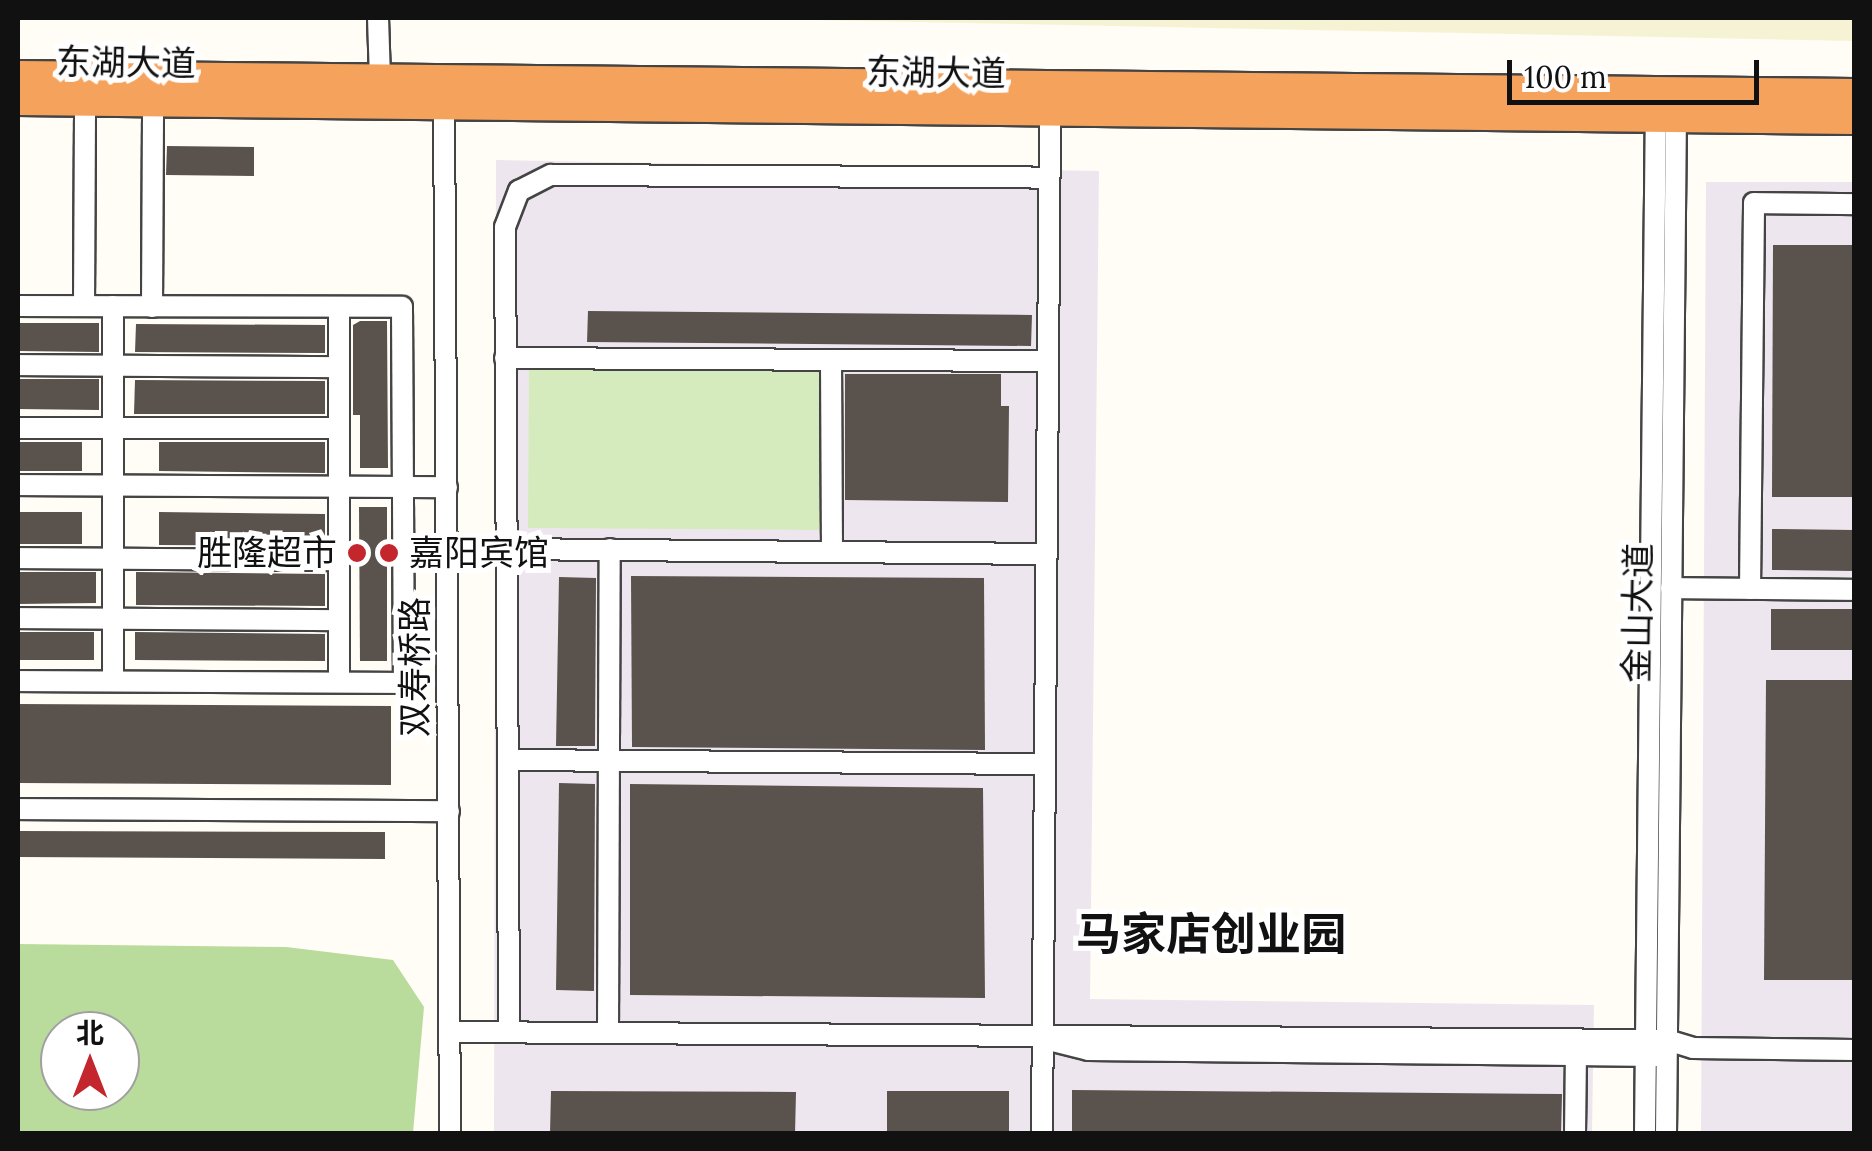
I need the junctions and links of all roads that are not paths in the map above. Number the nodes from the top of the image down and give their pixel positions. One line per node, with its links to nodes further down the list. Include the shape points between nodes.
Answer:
1 (378, 18): 3 (street)
2 (18, 76): 3 (highway, 东湖大道)
3 (380, 79): 4 (highway, 东湖大道)
4 (444, 92): 8 (highway, 东湖大道); 9 (highway, 东湖大道); 10 (highway, 东湖大道); 32 (street, 双寿桥路)
5 (1854, 94): 9 (highway, 东湖大道)
6 (18, 100): 7 (highway, 东湖大道)
7 (85, 100): 8 (highway, 东湖大道); 15 (street)
8 (153, 100): 17 (street)
9 (1666, 106): 10 (highway, 东湖大道); 11 (highway, 东湖大道); 40 (street, 金山大道); 59 (street, 金山大道)
10 (1050, 112): 12 (street)
11 (1854, 119)
12 (1049, 178): 19 (street, via 534,179 518,192 504,227); 21 (street)
13 (1854, 204): 41 (street, via 1754,204)
14 (18, 306): 15 (street)
15 (84, 306): 16 (street)
16 (114, 306): 17 (street); 23 (street)
17 (152, 306): 18 (street)
18 (340, 307): 24 (street); 31 (street, via 402,308)
19 (505, 358): 20 (street); 33 (street)
20 (831, 360): 21 (street); 35 (street)
21 (1048, 361): 36 (street)
22 (18, 365): 23 (street)
23 (114, 365): 24 (street); 26 (street)
24 (340, 367): 27 (street)
25 (18, 428): 26 (street)
26 (114, 428): 27 (street); 29 (street)
27 (340, 428): 30 (street)
28 (18, 485): 29 (street)
29 (114, 485): 30 (street); 38 (street)
30 (340, 486): 31 (street); 39 (street)
31 (402, 487): 32 (street); 48 (street, via 404,682)
32 (447, 487): 53 (street, 双寿桥路)
33 (506, 549): 34 (street); 49 (street)
34 (610, 550): 35 (street); 50 (street)
35 (832, 552): 36 (street)
36 (1046, 554): 51 (street)
37 (18, 558): 38 (street)
38 (114, 559): 39 (street); 44 (street)
39 (340, 560): 45 (street)
40 (1671, 588): 41 (street); 59 (street, 金山大道)
41 (1750, 589): 42 (street)
42 (1854, 590)
43 (18, 618): 44 (street)
44 (114, 618): 45 (street); 47 (street)
45 (340, 620): 48 (street)
46 (18, 681): 47 (street)
47 (114, 682): 48 (street)
48 (340, 682)
49 (508, 760): 50 (street); 55 (street)
50 (609, 761): 51 (street); 56 (street)
51 (1045, 764): 57 (street)
52 (18, 809): 53 (street)
53 (449, 811): 54 (street, 双寿桥路)
54 (450, 1032): 55 (street); 61 (street, 双寿桥路)
55 (509, 1032): 56 (street)
56 (608, 1032): 57 (street)
57 (1042, 1036): 58 (street); 62 (street)
58 (1576, 1047): 59 (street); 63 (street)
59 (1656, 1048): 60 (street); 64 (street, 金山大道); 65 (street, 金山大道)
60 (1854, 1050)
61 (450, 1134)
62 (1042, 1134)
63 (1575, 1134)
64 (1645, 1134)
65 (1666, 1134)

